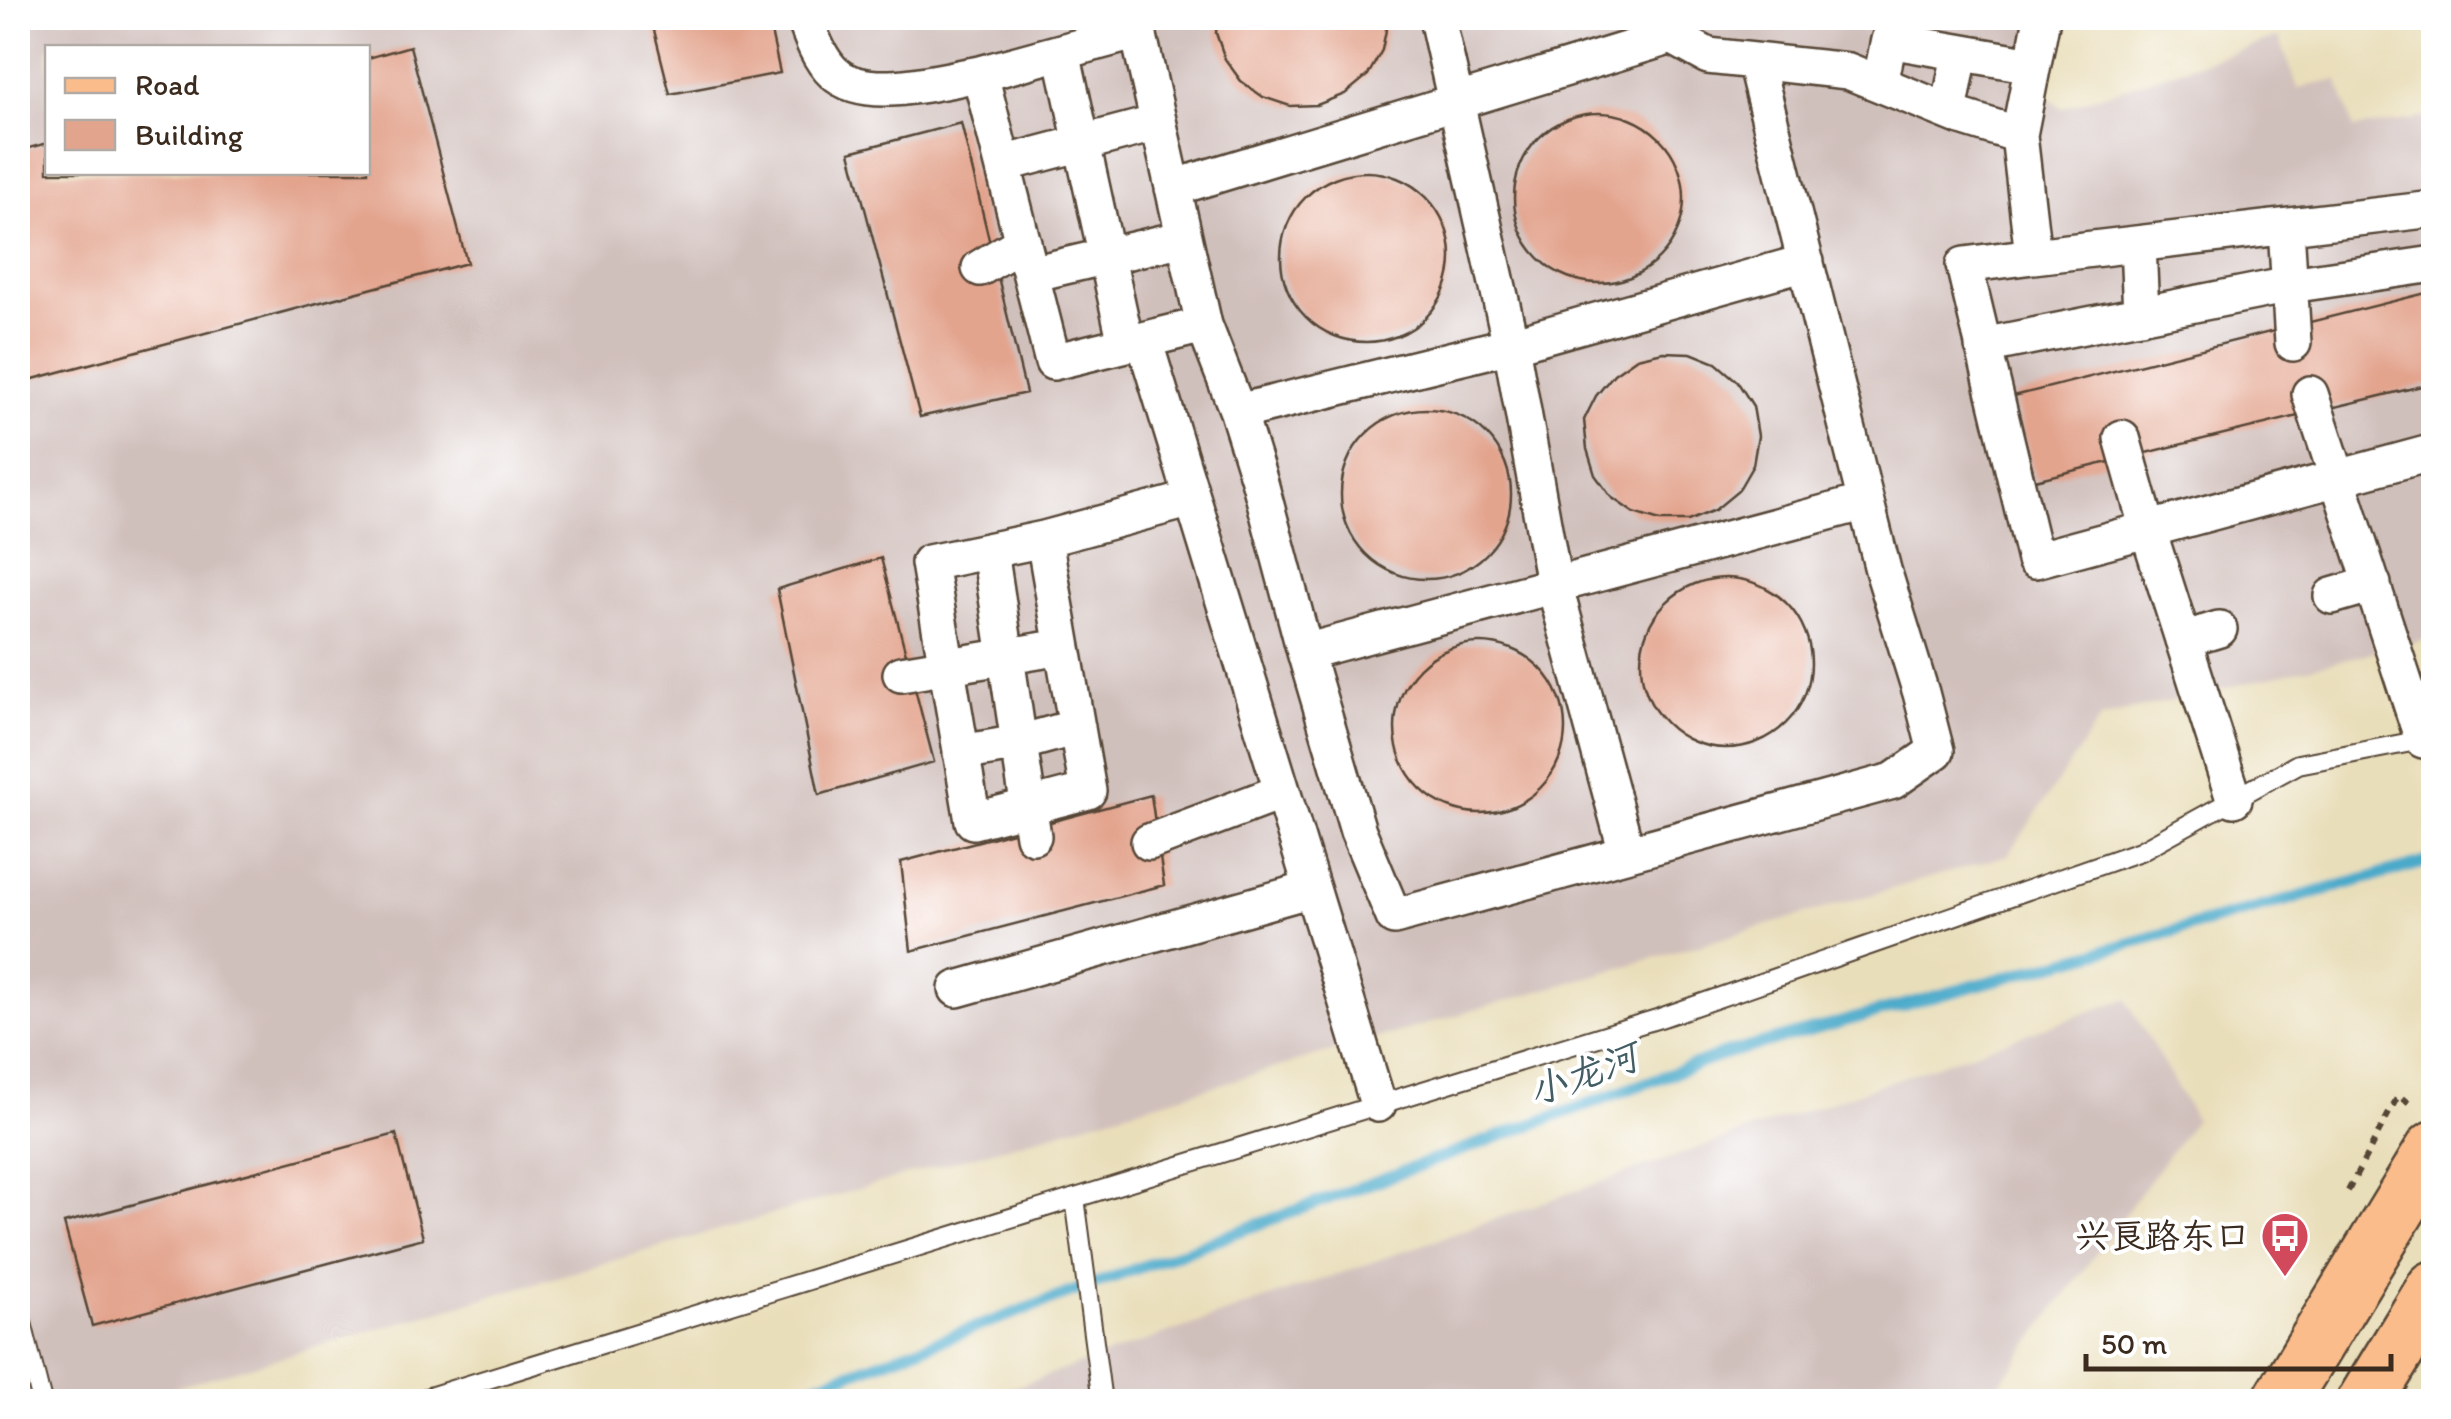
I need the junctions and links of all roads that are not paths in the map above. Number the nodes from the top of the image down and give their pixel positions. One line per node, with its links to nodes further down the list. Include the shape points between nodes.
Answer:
1 (805, 18): 11 (street, via 816,49 852,85 884,89)
2 (1437, 18): 13 (street)
3 (1638, 18): 6 (street)
4 (2042, 18): 10 (street)
5 (1136, 24): 7 (street); 15 (street)
6 (1672, 36): 9 (street, via 1708,56); 13 (street)
7 (1062, 52): 11 (street); 17 (street)
8 (1960, 53): 10 (street); 12 (street, via 1889,40); 14 (street)
9 (1755, 61): 12 (street, via 1848,71); 27 (street)
10 (2032, 65): 16 (street)
11 (980, 74): 18 (street)
12 (1880, 84): 14 (street)
13 (1457, 104): 19 (street); 35 (street)
14 (1949, 112): 16 (street)
15 (1158, 123): 17 (street); 19 (street)
16 (2019, 136): 25 (street)
17 (1082, 142): 18 (street); 24 (street)
18 (1003, 164): 26 (street)
19 (1173, 188): 22 (street)
20 (2430, 210): 21 (street); 28 (street)
21 (2286, 227): 23 (street); 30 (street)
22 (1184, 238): 24 (street); 32 (street)
23 (2138, 244): 25 (street); 31 (street)
24 (1106, 256): 26 (street); 33 (street)
25 (2033, 256): 36 (street, via 1964,265)
26 (1027, 258): 29 (street); 33 (street, via 1053,362)
27 (1806, 262): 35 (street); 43 (street)
28 (2433, 264): 30 (street)
29 (980, 268)
30 (2290, 286): 31 (street); 34 (street)
31 (2140, 315): 36 (street)
32 (1204, 325): 33 (street); 38 (street)
33 (1135, 342): 42 (street)
34 (2294, 343)
35 (1511, 345): 38 (street); 47 (street)
36 (1984, 346): 44 (street, via 2035,560)
37 (2310, 394): 41 (street)
38 (1238, 412): 53 (street)
39 (2122, 438): 44 (street)
40 (2434, 452): 41 (street)
41 (2338, 478): 44 (street); 48 (street)
42 (1192, 498): 45 (street); 61 (street)
43 (1866, 502): 47 (street); 65 (street, via 1936,750 1893,781)
44 (2148, 530): 51 (street)
45 (1044, 540): 46 (street); 52 (street)
46 (990, 551): 54 (street); 55 (street, via 929,563)
47 (1554, 584): 53 (street); 65 (street)
48 (2373, 584): 49 (street); 58 (street)
49 (2332, 596)
50 (2218, 629): 51 (street)
51 (2183, 640): 62 (street)
52 (1062, 647): 54 (street); 57 (street)
53 (1305, 652): 65 (street, via 1358,831 1394,917)
54 (1006, 657): 55 (street); 59 (street)
55 (946, 667): 56 (street); 60 (street)
56 (901, 674)
57 (1076, 727): 59 (street); 63 (street, via 1088,791)
58 (2428, 738): 62 (lane, via 2298,764)
59 (1019, 744): 60 (street); 63 (street)
60 (962, 753): 63 (street, via 973,820)
61 (1282, 792): 64 (street); 66 (street)
62 (2234, 799): 68 (lane, via 2140,851 1660,1018)
63 (1031, 821)
64 (1148, 842)
65 (1627, 853)
66 (1312, 889): 67 (street); 68 (street)
67 (958, 989)
68 (1378, 1104): 70 (lane)
69 (2434, 1149): 76 (main road)
70 (1075, 1198): 74 (lane); 75 (lane)
71 (2434, 1289): 77 (main road)
72 (18, 1307): 73 (lane)
73 (42, 1402)
74 (413, 1402)
75 (1102, 1402)
76 (2280, 1402)
77 (2365, 1402)

